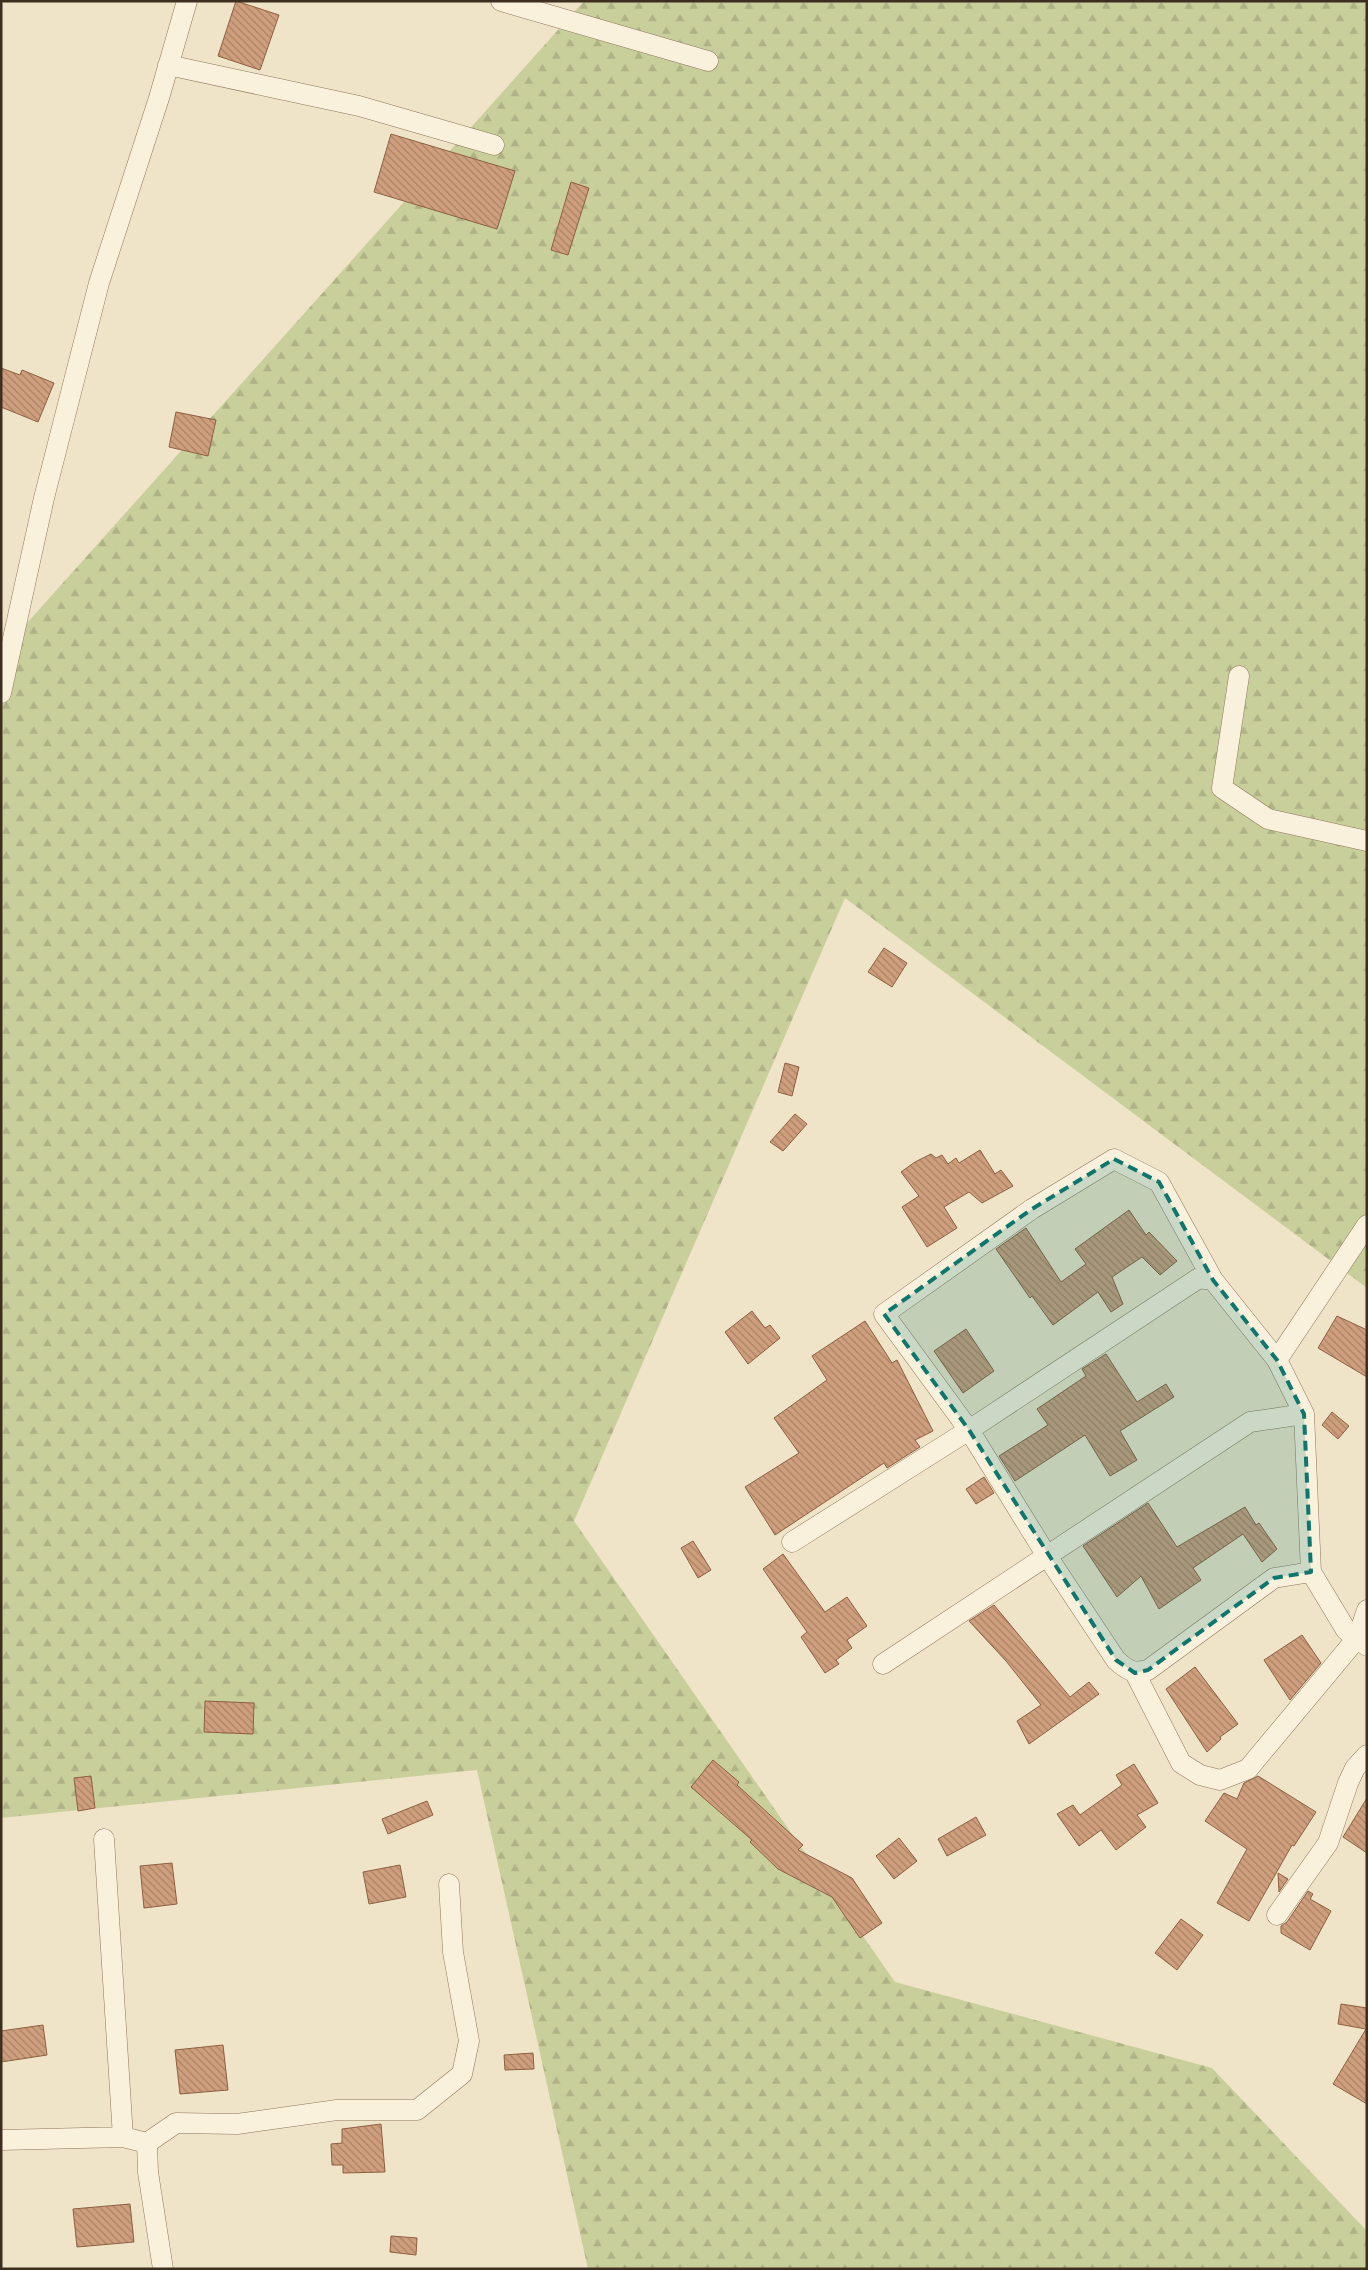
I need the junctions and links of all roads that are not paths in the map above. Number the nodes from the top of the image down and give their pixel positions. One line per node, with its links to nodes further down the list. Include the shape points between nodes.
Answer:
1 (187, 1): 4 (street)
2 (501, 1): 3 (street)
3 (708, 62)
4 (168, 65): 5 (street, via 359,106); 7 (street, via 99,283 44,498)
5 (494, 145)
6 (1239, 676): 8 (street, via 1222,788 1268,819)
7 (1, 693)
8 (1367, 841)
9 (1367, 1225): 11 (street)
10 (1213, 1280): 11 (street); 13 (street, via 1200,1278); 13 (street, via 1159,1182 1114,1159 1032,1208 884,1314)
11 (1277, 1360): 12 (street)
12 (1304, 1414): 15 (street, via 1250,1422); 16 (street)
13 (969, 1430): 14 (street); 15 (street)
14 (792, 1542)
15 (1047, 1556): 19 (street); 20 (street, via 1116,1660)
16 (1311, 1572): 18 (street, via 1335,1616 1346,1630); 20 (street, via 1274,1578 1148,1670)
17 (1367, 1610): 18 (street)
18 (1362, 1641): 20 (street, via 1248,1769 1220,1780 1200,1775 1181,1763)
19 (883, 1664)
20 (1135, 1673)
21 (1367, 1755): 24 (street, via 1355,1768 1348,1783 1328,1843)
22 (104, 1839): 25 (street)
23 (449, 1884): 27 (street, via 452,1952 469,2042 462,2074 417,2110 337,2110 237,2124 176,2123)
24 (1277, 1915)
25 (124, 2137): 26 (street); 27 (street)
26 (1, 2140)
27 (147, 2143): 28 (street, via 148,2172)
28 (163, 2269)

